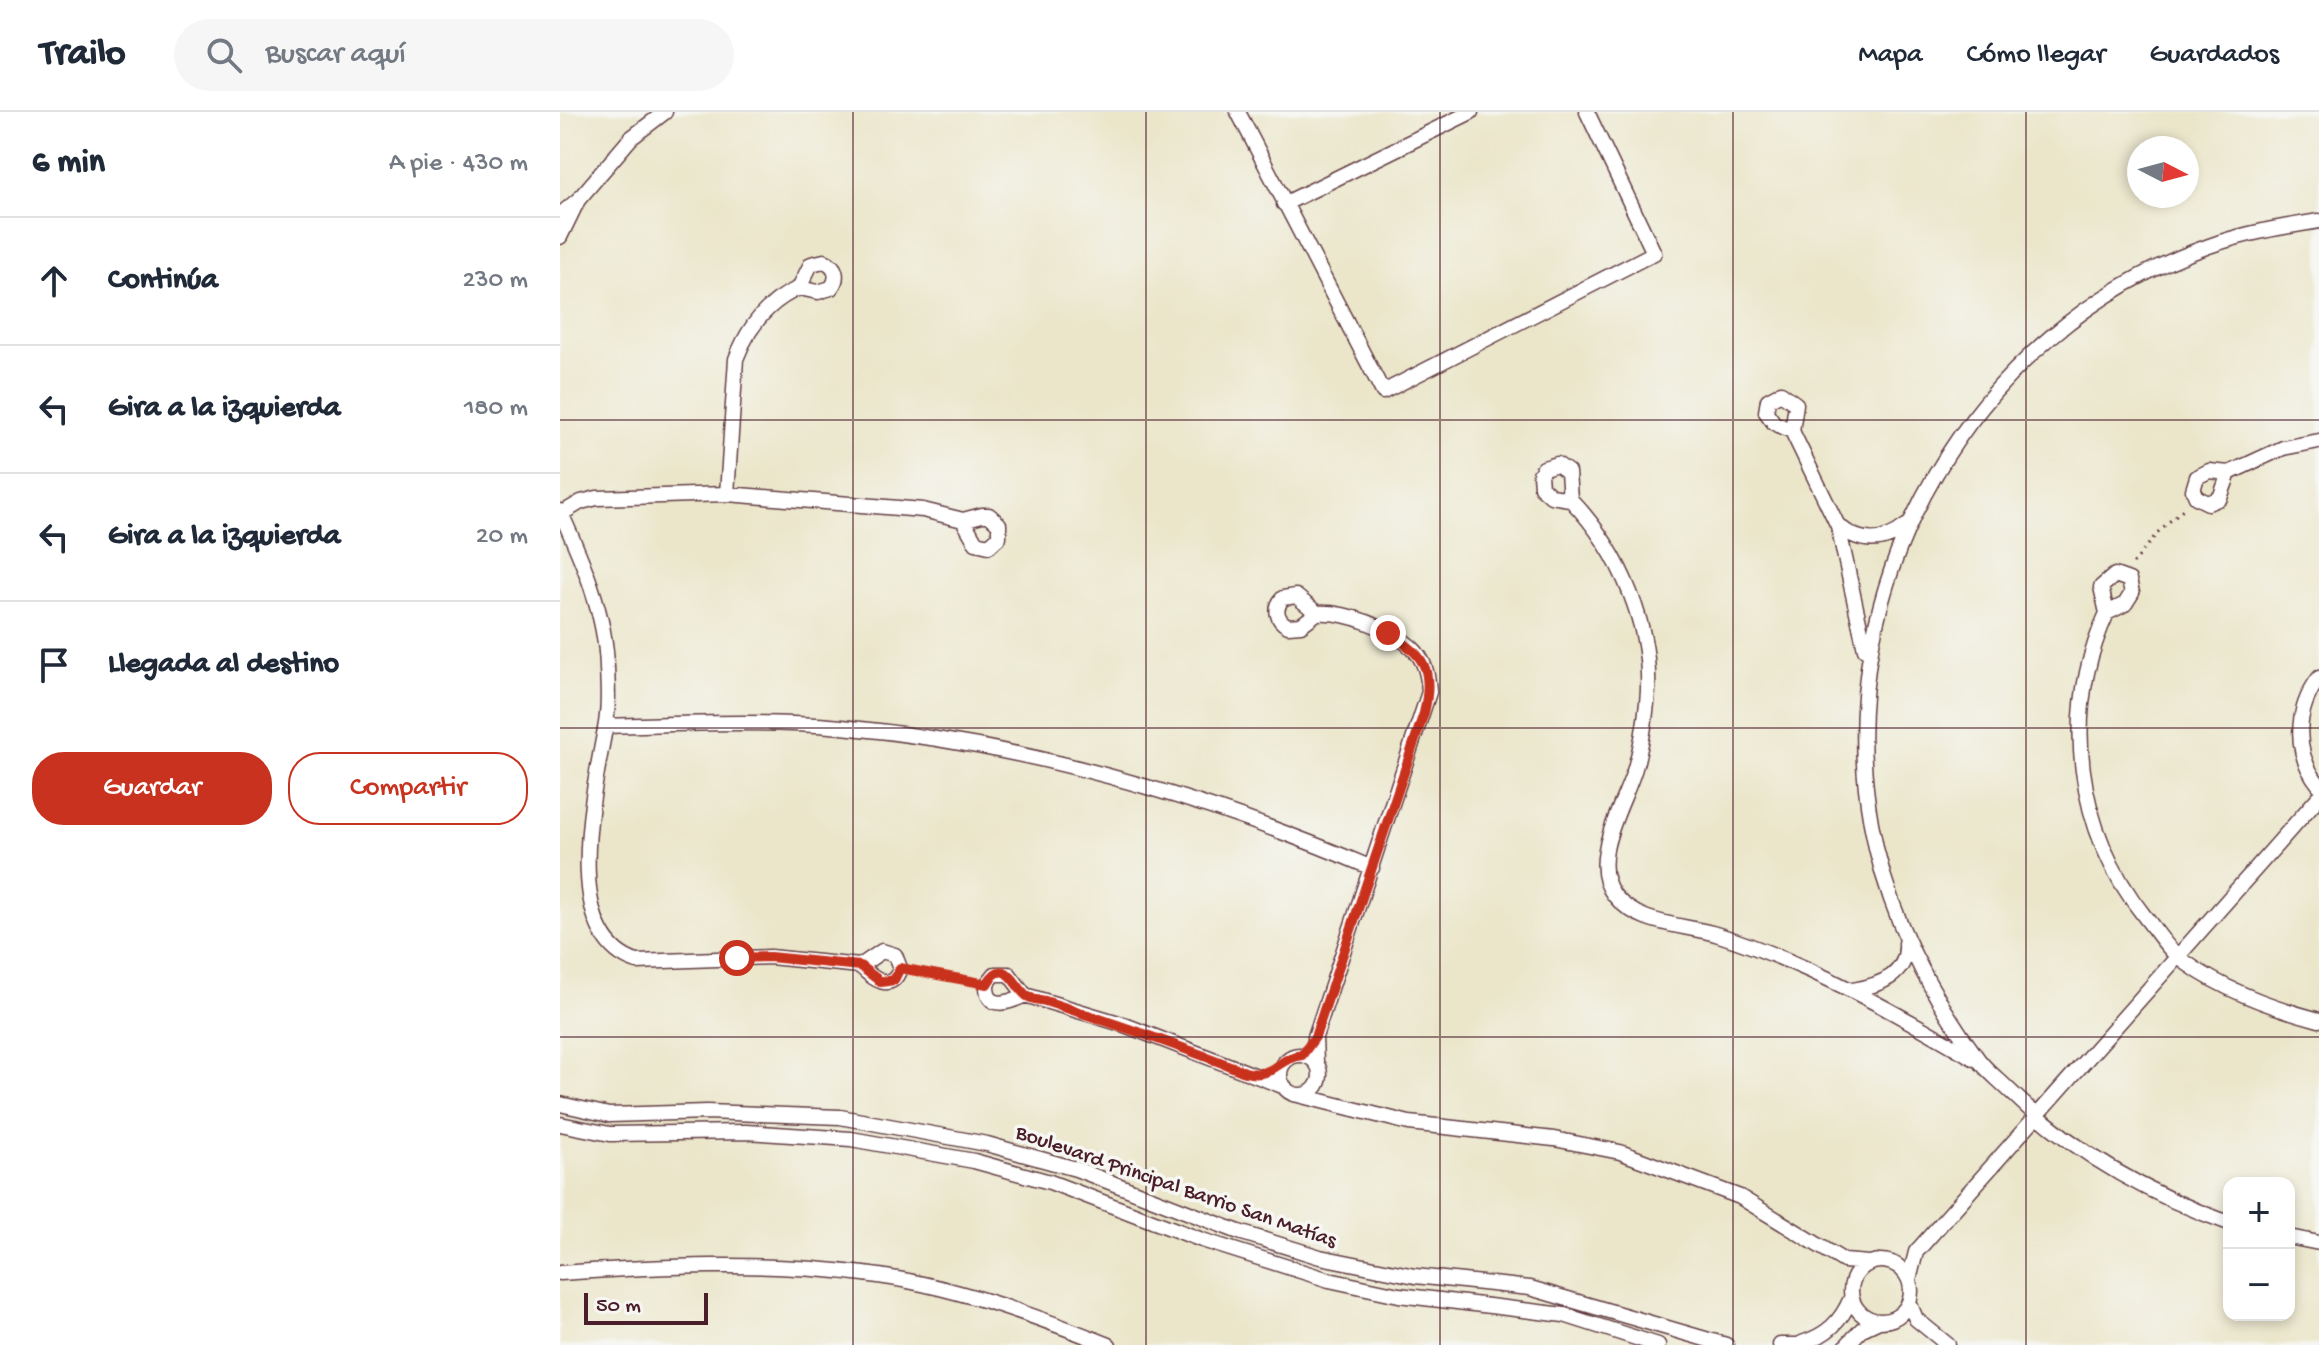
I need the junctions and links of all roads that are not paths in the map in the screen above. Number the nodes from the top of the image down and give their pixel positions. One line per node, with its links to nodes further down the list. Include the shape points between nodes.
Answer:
1 (665, 112): 5 (street, via 631,138)
2 (1238, 112): 6 (street)
3 (1471, 112): 6 (street)
4 (1587, 112): 6 (street, via 1654,253 1383,392)
5 (578, 200): 7 (street); 9 (street)
6 (1284, 204)
7 (560, 215)
8 (2319, 221): 18 (street, via 2207,246 2144,276 2074,320 2000,384 1949,452)
9 (560, 237)
10 (799, 288): 14 (street, via 766,309 736,359)
11 (1792, 431): 19 (street)
12 (2319, 441): 13 (street, via 2283,448)
13 (2229, 473): 13 (street, via 2220,498 2208,503 2196,497 2194,483 2202,473)
14 (727, 494): 16 (street, via 597,498); 17 (street, via 923,510)
15 (1570, 499): 31 (street, via 1613,555 1645,646 1648,701 1635,767 1607,849 1607,882 1613,894 1639,915 1718,935)
16 (561, 512): 24 (street, via 600,619 607,663)
17 (963, 520)
18 (1908, 524): 19 (street, via 1881,539 1851,536); 22 (street, via 1876,613)
19 (1838, 526): 22 (street)
20 (1317, 613): 27 (street, via 1388,633 1412,647 1428,674 1424,713)
21 (2107, 613): 21 (street, via 2101,587 2109,576 2123,576 2132,586 2130,599); 29 (street, via 2087,667 2081,705 2079,742 2087,801 2111,865)
22 (1867, 672): 28 (street, via 1863,745 1871,824)
23 (2319, 678): 25 (street, via 2303,706 2299,738)
24 (606, 726): 27 (street, via 839,727 1041,758 1166,791); 30 (street, via 580,875 581,905 605,947 637,962 770,957)
25 (2319, 785)
26 (2319, 797): 29 (street)
27 (1372, 868): 34 (street)
28 (1906, 938): 31 (street, via 1907,957 1891,978); 36 (street)
29 (2177, 955): 33 (street, via 2231,989); 43 (street)
30 (860, 966): 30 (street, via 882,951 895,955 900,968 894,980 881,982)
31 (1853, 990): 36 (street)
32 (1025, 995): 32 (street, via 1000,1004 989,997 987,984 995,974 1009,974); 38 (street, via 1122,1024)
33 (2319, 1020)
34 (1315, 1037): 35 (street); 37 (street)
35 (1295, 1057): 37 (street); 38 (street); 40 (street, via 1281,1070)
36 (1979, 1061): 43 (street)
37 (1316, 1062): 39 (street)
38 (1261, 1076): 40 (street)
39 (1320, 1077): 40 (street, via 1310,1093); 42 (street)
40 (1291, 1091): 42 (street)
41 (560, 1104): 62 (street, Boulevard Principal Barrio San Matías, via 609,1115 840,1117 987,1144 1076,1169 1320,1257 1415,1276 1530,1288)
42 (1349, 1108): 49 (street, via 1441,1129 1588,1144 1655,1163 1740,1197)
43 (2035, 1115): 45 (street, via 2131,1181); 48 (street)
44 (560, 1124): 61 (street, Boulevard Principal Barrio San Matías, via 610,1134 746,1132 851,1139 974,1161 1329,1280 1399,1295 1564,1315)
45 (2223, 1220)
46 (2295, 1238): 47 (street)
47 (2319, 1243)
48 (1916, 1252): 50 (street); 53 (street)
49 (1844, 1261): 51 (street); 54 (street)
50 (1889, 1262): 51 (street); 53 (street)
51 (1869, 1263): 54 (street, via 1855,1275)
52 (560, 1273): 60 (street, via 733,1264 868,1274 1033,1314)
53 (1909, 1280): 55 (street)
54 (1851, 1291): 58 (street, via 1860,1314); 59 (street, via 1846,1311 1828,1332)
55 (1909, 1302): 56 (street); 57 (street)
56 (1899, 1315): 57 (street); 58 (street)
57 (1916, 1319): 65 (street)
58 (1877, 1322): 64 (street)
59 (1805, 1344): 63 (street)
60 (1109, 1345)
61 (1658, 1345)
62 (1726, 1345)
63 (1780, 1345)
64 (1847, 1345)
65 (1948, 1345)

